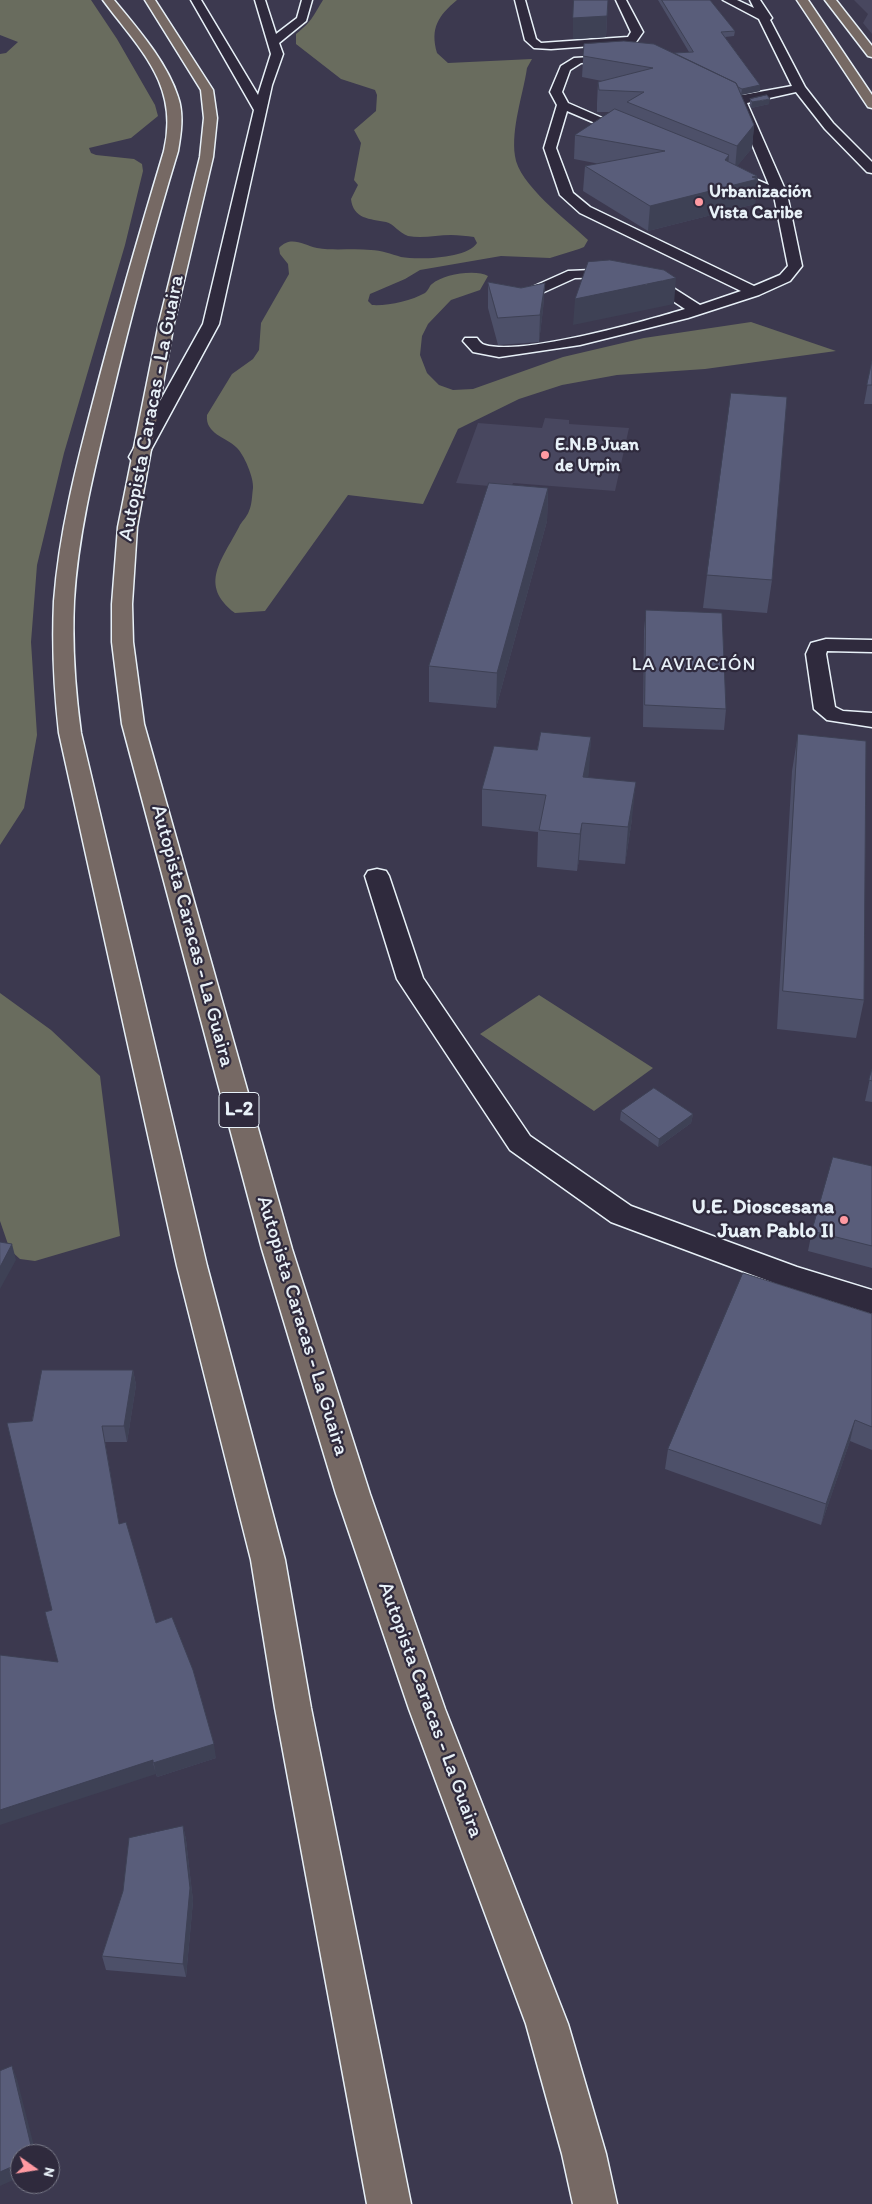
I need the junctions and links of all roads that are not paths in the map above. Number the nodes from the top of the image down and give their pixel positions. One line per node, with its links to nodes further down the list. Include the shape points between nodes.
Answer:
1 (108, 0): 36 (main road, Autopista Caracas - La Guaira, via 166,82 174,104 174,131 81,486 62,608 64,692 70,733 192,1266 268,1560 293,1708)
2 (150, 0): 30 (main road, Autopista Caracas - La Guaira / L-2, via 207,90 211,140 170,305)
3 (196, 0): 21 (street)
4 (260, 0): 13 (street)
5 (307, 0): 13 (street, via 302,19)
6 (520, 0): 7 (street, via 531,40 538,46 551,46 632,40 637,32)
7 (621, 0)
8 (728, 0): 12 (street)
9 (756, 0): 12 (street)
10 (802, 0): 19 (main road)
11 (830, 0): 14 (main road)
12 (766, 18): 16 (street)
13 (273, 42): 21 (street, via 277,54)
14 (872, 54)
15 (631, 57): 20 (street, via 578,60 565,68 556,92)
16 (799, 88): 18 (street); 24 (street, via 829,126)
17 (723, 93): 18 (street)
18 (740, 101): 25 (street)
19 (872, 104)
20 (563, 105): 22 (street); 26 (street, via 550,148 567,195 585,210)
21 (260, 110): 30 (street, via 211,324)
22 (642, 138)
23 (711, 166): 25 (street)
24 (872, 170)
25 (780, 194): 26 (street, via 794,266 786,277)
26 (754, 292): 28 (street)
27 (515, 300): 28 (street, via 573,274 617,273 651,280)
28 (696, 310): 29 (street, via 545,348 500,353 480,350)
29 (471, 341)
30 (138, 457): 37 (main road, Autopista Caracas - La Guaira / L-2, via 120,604 125,685 133,724 277,1250 347,1476 427,1709 547,2024)
31 (872, 646): 32 (street); 33 (street, via 826,645 818,648 816,654 825,709 838,716)
32 (872, 652)
33 (872, 720)
34 (377, 876): 35 (street, via 410,979 520,1143 621,1214 788,1276)
35 (872, 1302)
36 (389, 2204)
37 (595, 2204)

